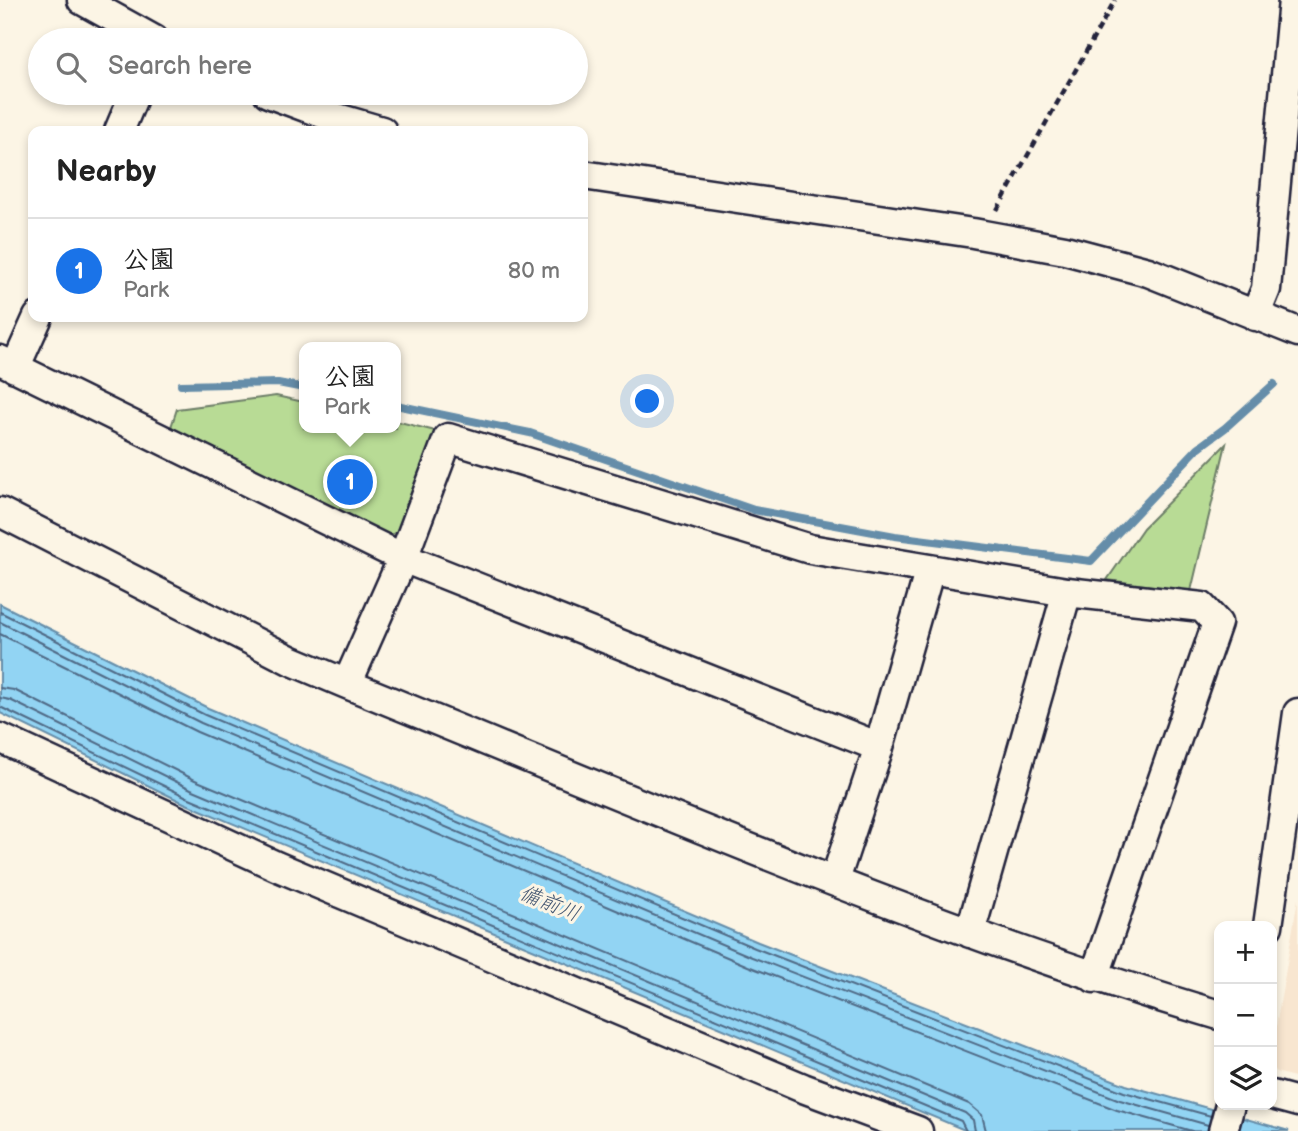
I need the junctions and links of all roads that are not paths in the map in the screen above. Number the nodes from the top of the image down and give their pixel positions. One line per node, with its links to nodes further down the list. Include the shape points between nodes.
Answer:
1 (82, 0): 3 (street)
2 (1293, 0): 9 (street, via 1266,289)
3 (132, 28)
4 (130, 105): 6 (street)
5 (300, 105): 7 (street)
6 (121, 126)
7 (365, 126)
8 (588, 176): 9 (street, via 1065,250 1148,272)
9 (1255, 316): 11 (street)
10 (35, 322): 12 (street)
11 (1298, 332)
12 (7, 364): 14 (street)
13 (0, 512): 17 (street, via 290,660)
14 (403, 558): 15 (street, via 448,438 810,549); 17 (street); 20 (street)
15 (930, 569): 16 (street); 20 (street)
16 (1067, 592): 23 (street); 24 (street, via 1202,607 1217,623)
17 (347, 684): 21 (street)
18 (1298, 713): 22 (street)
19 (0, 738): 29 (street, via 276,866 803,1088)
20 (879, 747): 21 (street)
21 (835, 880): 23 (street)
22 (1269, 921)
23 (970, 933): 24 (street)
24 (1094, 978): 25 (street)
25 (1214, 1014)
26 (1277, 1096): 27 (street)
27 (1298, 1102)
28 (1229, 1110): 30 (street)
29 (918, 1131)
30 (1223, 1131)

